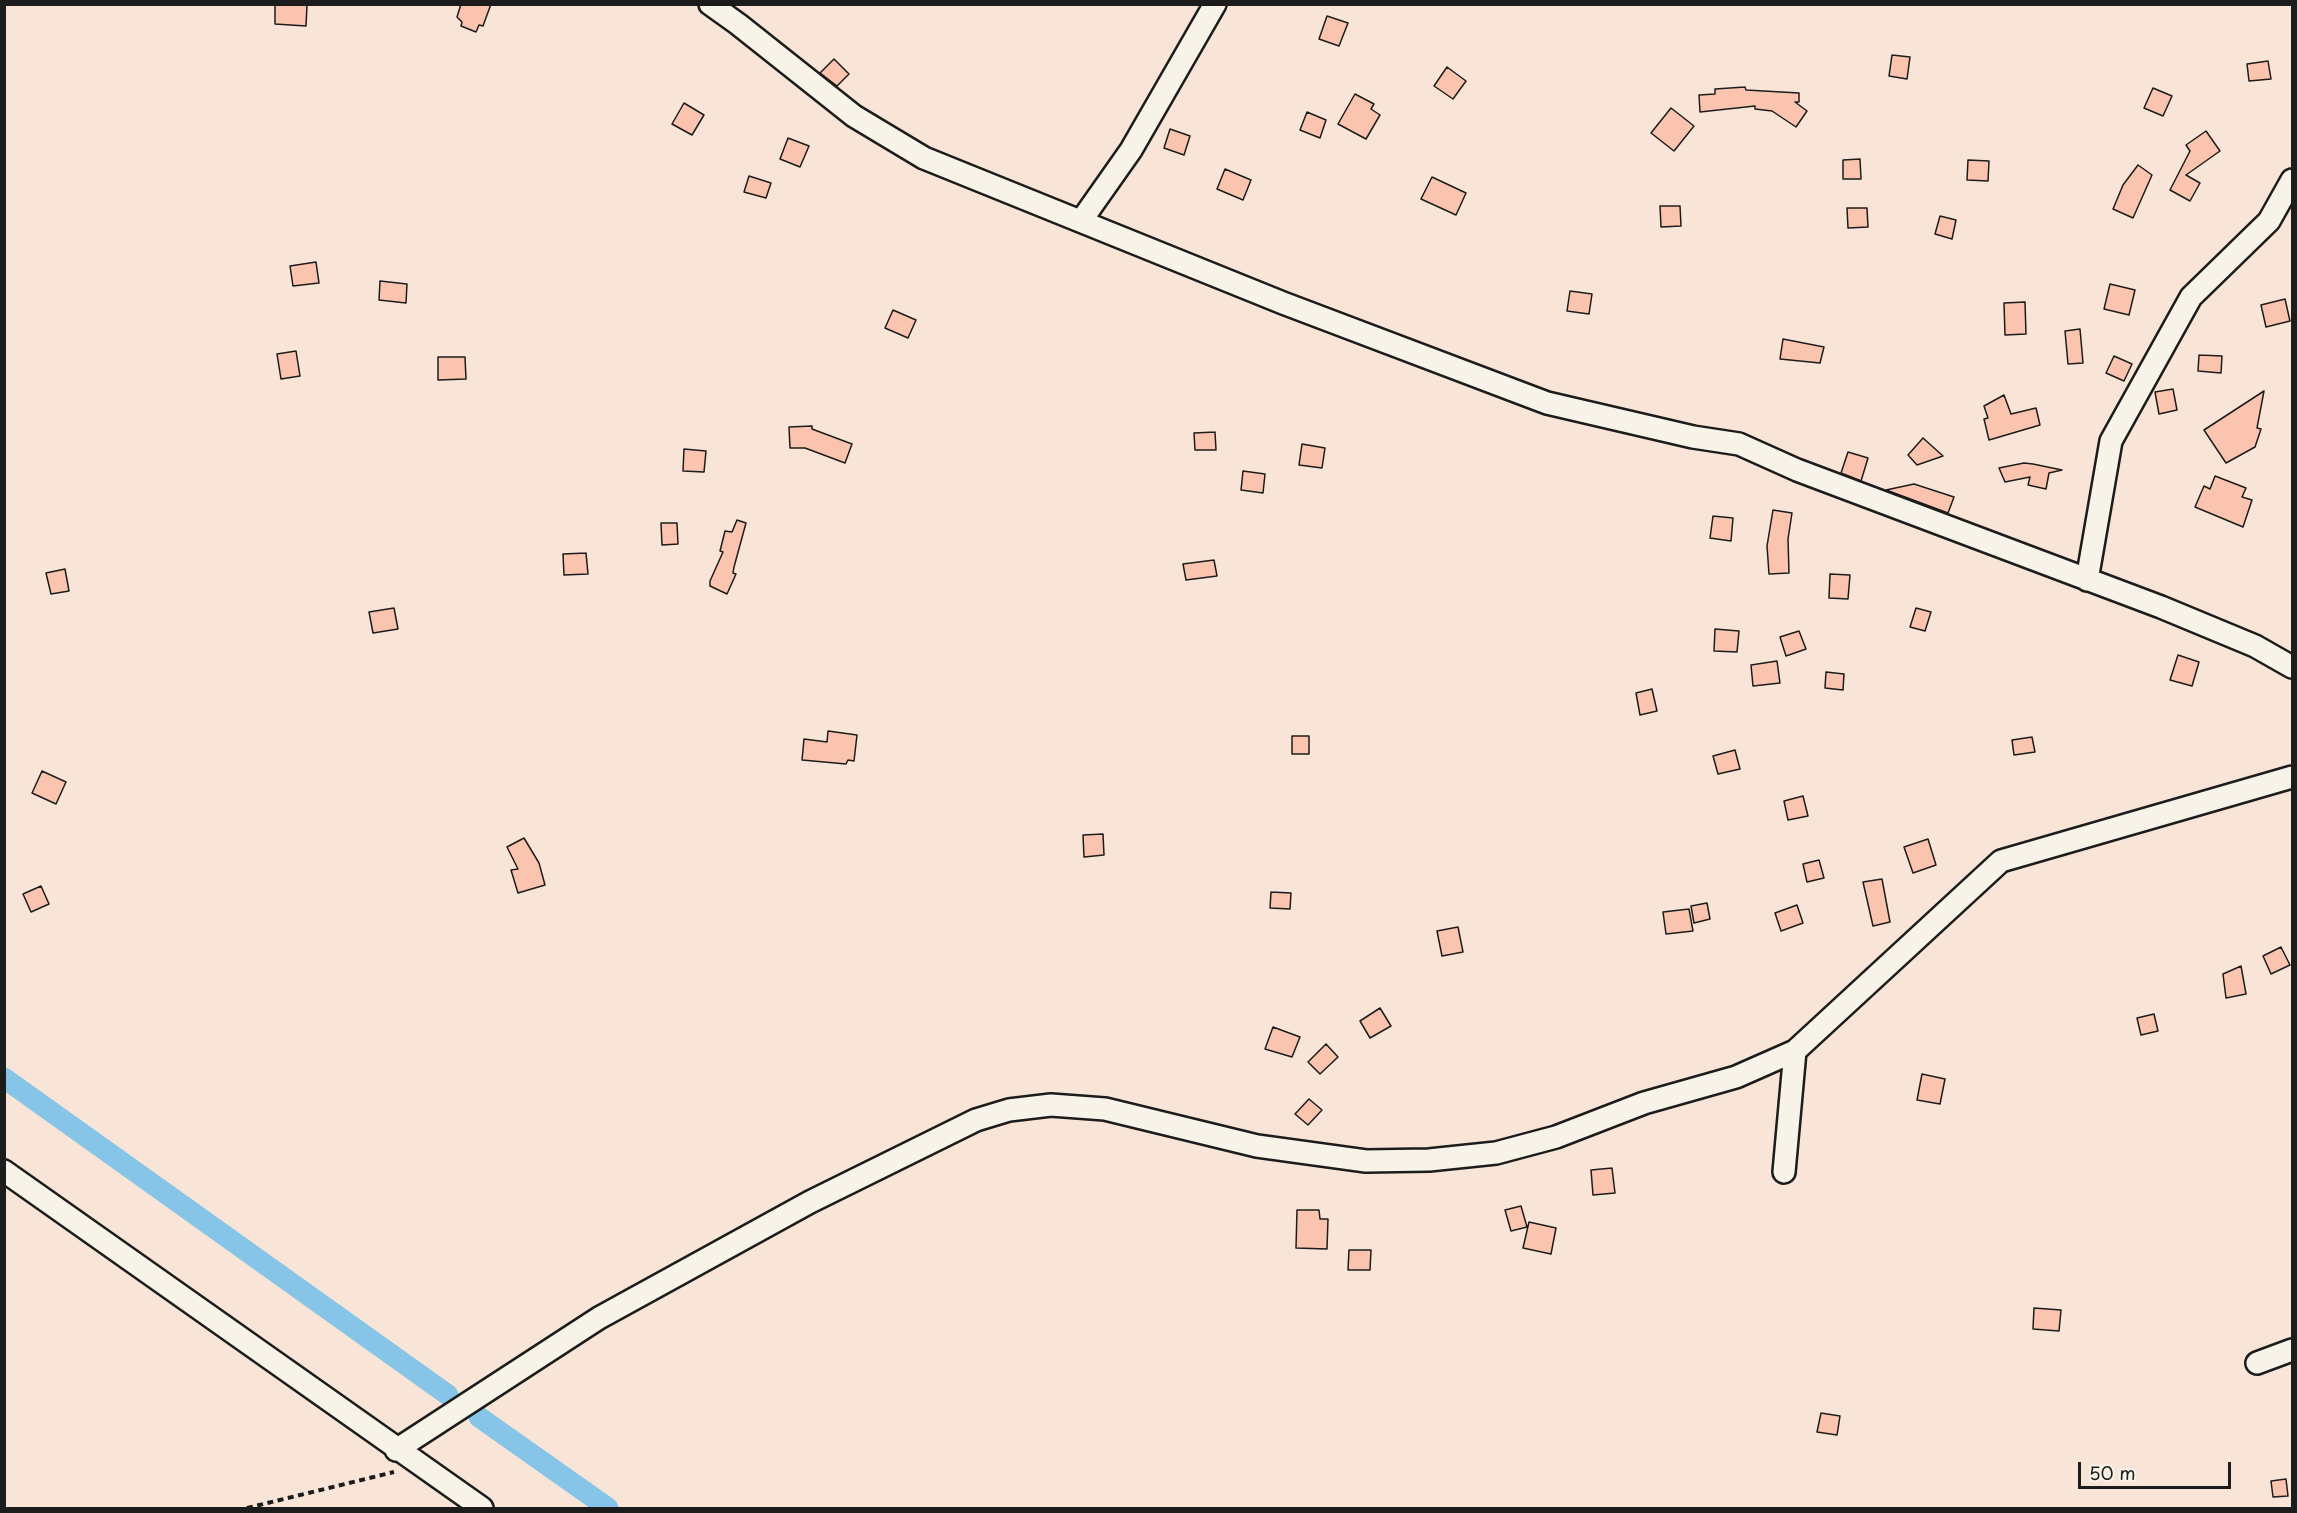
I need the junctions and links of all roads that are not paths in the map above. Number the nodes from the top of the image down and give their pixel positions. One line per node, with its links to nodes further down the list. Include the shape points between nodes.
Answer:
1 (710, 4): 4 (street, via 854,116 924,158)
2 (1215, 4): 4 (street, via 1131,150)
3 (2292, 180): 5 (street, via 2269,221 2191,297 2111,441)
4 (1081, 221): 5 (street, via 1282,303 1547,403 1739,444 1808,474)
5 (2087, 579): 6 (street, via 2255,646)
6 (2292, 667)
7 (2292, 777): 8 (street, via 2001,861)
8 (1795, 1051): 10 (street); 13 (street, via 1736,1077 1644,1103 1556,1137 1496,1153 1430,1160 1366,1161 1257,1146 1105,1109 1051,1105 1009,1110 976,1120 810,1202 599,1318)
9 (4, 1171): 13 (street)
10 (1784, 1173)
11 (2292, 1350): 12 (street)
12 (2257, 1363)
13 (396, 1450): 14 (street)
14 (482, 1509)

